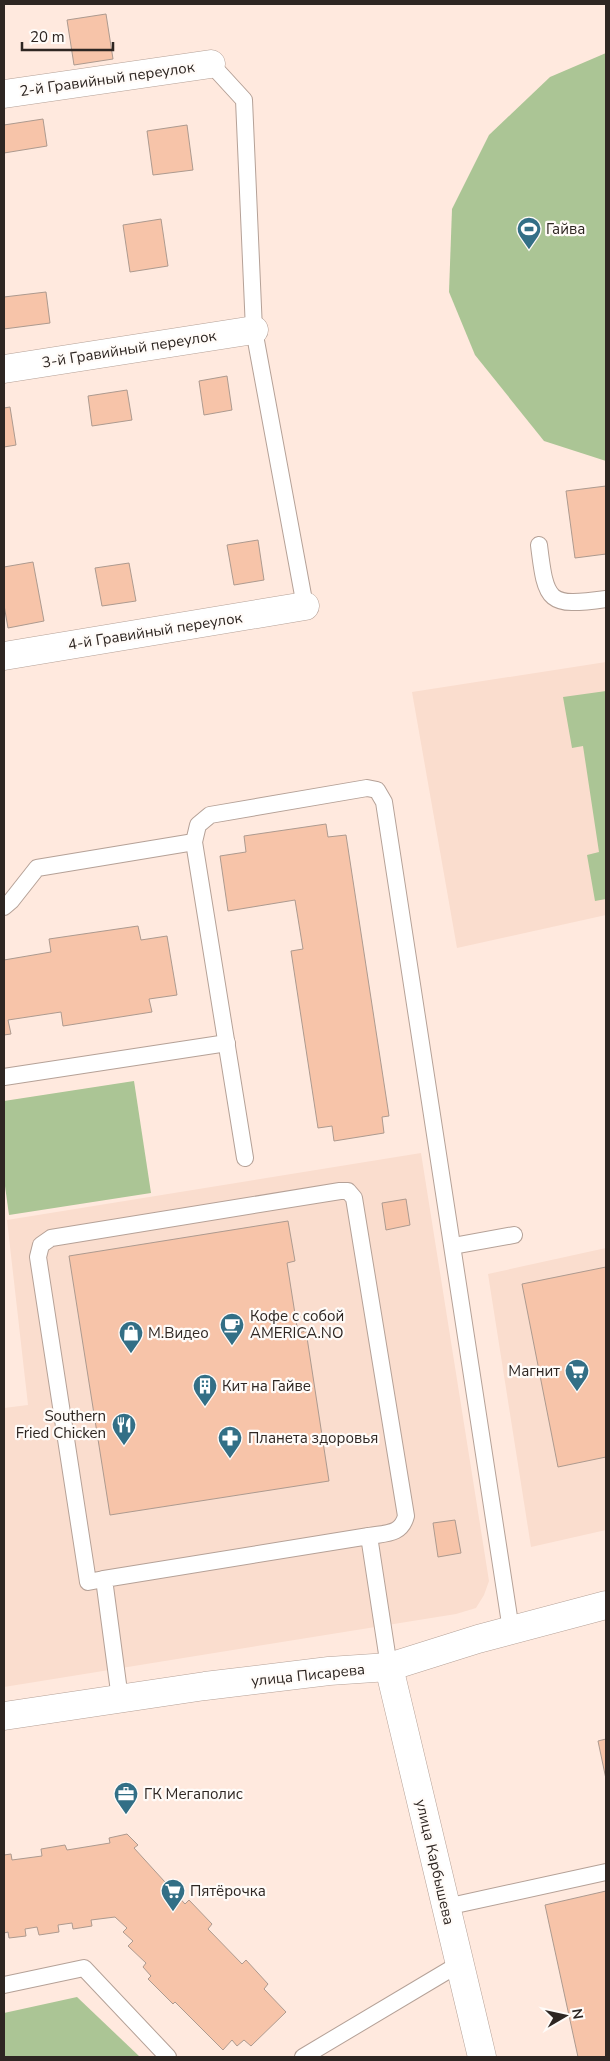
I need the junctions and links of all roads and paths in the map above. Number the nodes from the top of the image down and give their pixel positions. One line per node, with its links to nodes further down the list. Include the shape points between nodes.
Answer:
1 (211, 64): 2 (street, 2-й Гравийный переулок); 3 (lane, via 244,100)
2 (4, 94)
3 (254, 330): 4 (street, 3-й Гравийный переулок); 7 (lane)
4 (4, 369)
5 (539, 545): 6 (lane, via 543,580 550,595 560,602 574,604)
6 (606, 599)
7 (305, 606): 8 (street, 4-й Гравийный переулок)
8 (4, 656)
9 (194, 842): 10 (lane, via 37,868); 11 (lane); 15 (lane, via 198,825 210,815 367,788 377,790 384,802)
10 (4, 907)
11 (227, 1044): 12 (lane); 13 (lane)
12 (4, 1077)
13 (245, 1158)
14 (514, 1236): 15 (lane)
15 (453, 1246): 19 (lane)
16 (369, 1536): 17 (lane); 17 (lane, via 396,1532 404,1526 406,1516 354,1198 348,1191 340,1191 51,1238 42,1245 38,1257 88,1582); 20 (lane)
17 (104, 1579): 21 (lane)
18 (606, 1606): 19 (street, улица Писарева)
19 (511, 1630): 20 (street, улица Писарева)
20 (389, 1667): 21 (street, улица Писарева, via 329,1671); 24 (street, улица Карбышева)
21 (120, 1699): 22 (street, улица Писарева)
22 (4, 1716)
23 (606, 1872): 24 (lane)
24 (446, 1907): 25 (street, улица Карбышева)
25 (459, 1964): 28 (lane); 29 (street, улица Карбышева)
26 (4, 1985): 27 (lane, via 84,1968)
27 (168, 2057)
28 (303, 2057)
29 (482, 2057)

